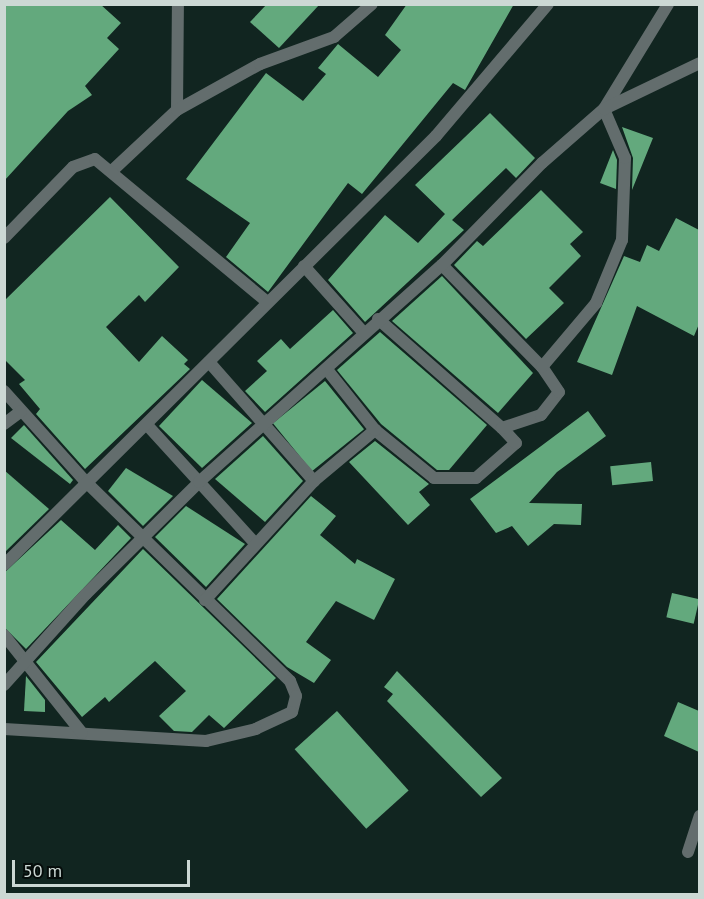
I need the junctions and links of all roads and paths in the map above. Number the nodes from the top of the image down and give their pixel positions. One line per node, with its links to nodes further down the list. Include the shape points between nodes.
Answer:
1 (178, 4): 7 (street)
2 (372, 4): 7 (street, via 334,37 260,64)
3 (548, 4): 11 (street, via 436,136)
4 (668, 4): 6 (street)
5 (699, 63): 6 (street)
6 (604, 109): 10 (street); 16 (street, via 625,158 627,200 618,259 596,303)
7 (177, 110): 8 (street)
8 (114, 169): 9 (street, via 85,159); 12 (street)
9 (4, 238)
10 (442, 265): 13 (street); 16 (street)
11 (304, 266): 12 (street); 14 (street)
12 (267, 302): 15 (street)
13 (378, 319): 14 (street); 23 (street)
14 (363, 332): 17 (street)
15 (209, 362): 21 (street); 22 (street)
16 (542, 367): 23 (street, via 559,392 541,415)
17 (327, 371): 22 (street); 24 (street)
18 (4, 391): 19 (street)
19 (21, 411): 20 (street); 25 (street)
20 (4, 424)
21 (148, 426): 25 (street); 27 (street)
22 (264, 428): 26 (street); 27 (street)
23 (502, 428): 24 (street, via 516,442 476,478 434,478)
24 (375, 430): 26 (street)
25 (84, 480): 28 (street); 30 (street)
26 (314, 481): 29 (street)
27 (199, 482): 28 (street); 29 (street)
28 (146, 540): 31 (street); 33 (street)
29 (254, 542): 31 (street)
30 (4, 565)
31 (205, 600): 36 (street, via 296,688 292,712 256,729 206,741)
32 (4, 635): 33 (street)
33 (27, 658): 34 (street); 36 (street)
34 (4, 685)
35 (4, 729): 36 (street)
36 (82, 733)
37 (699, 816): 38 (street)
38 (688, 852)

